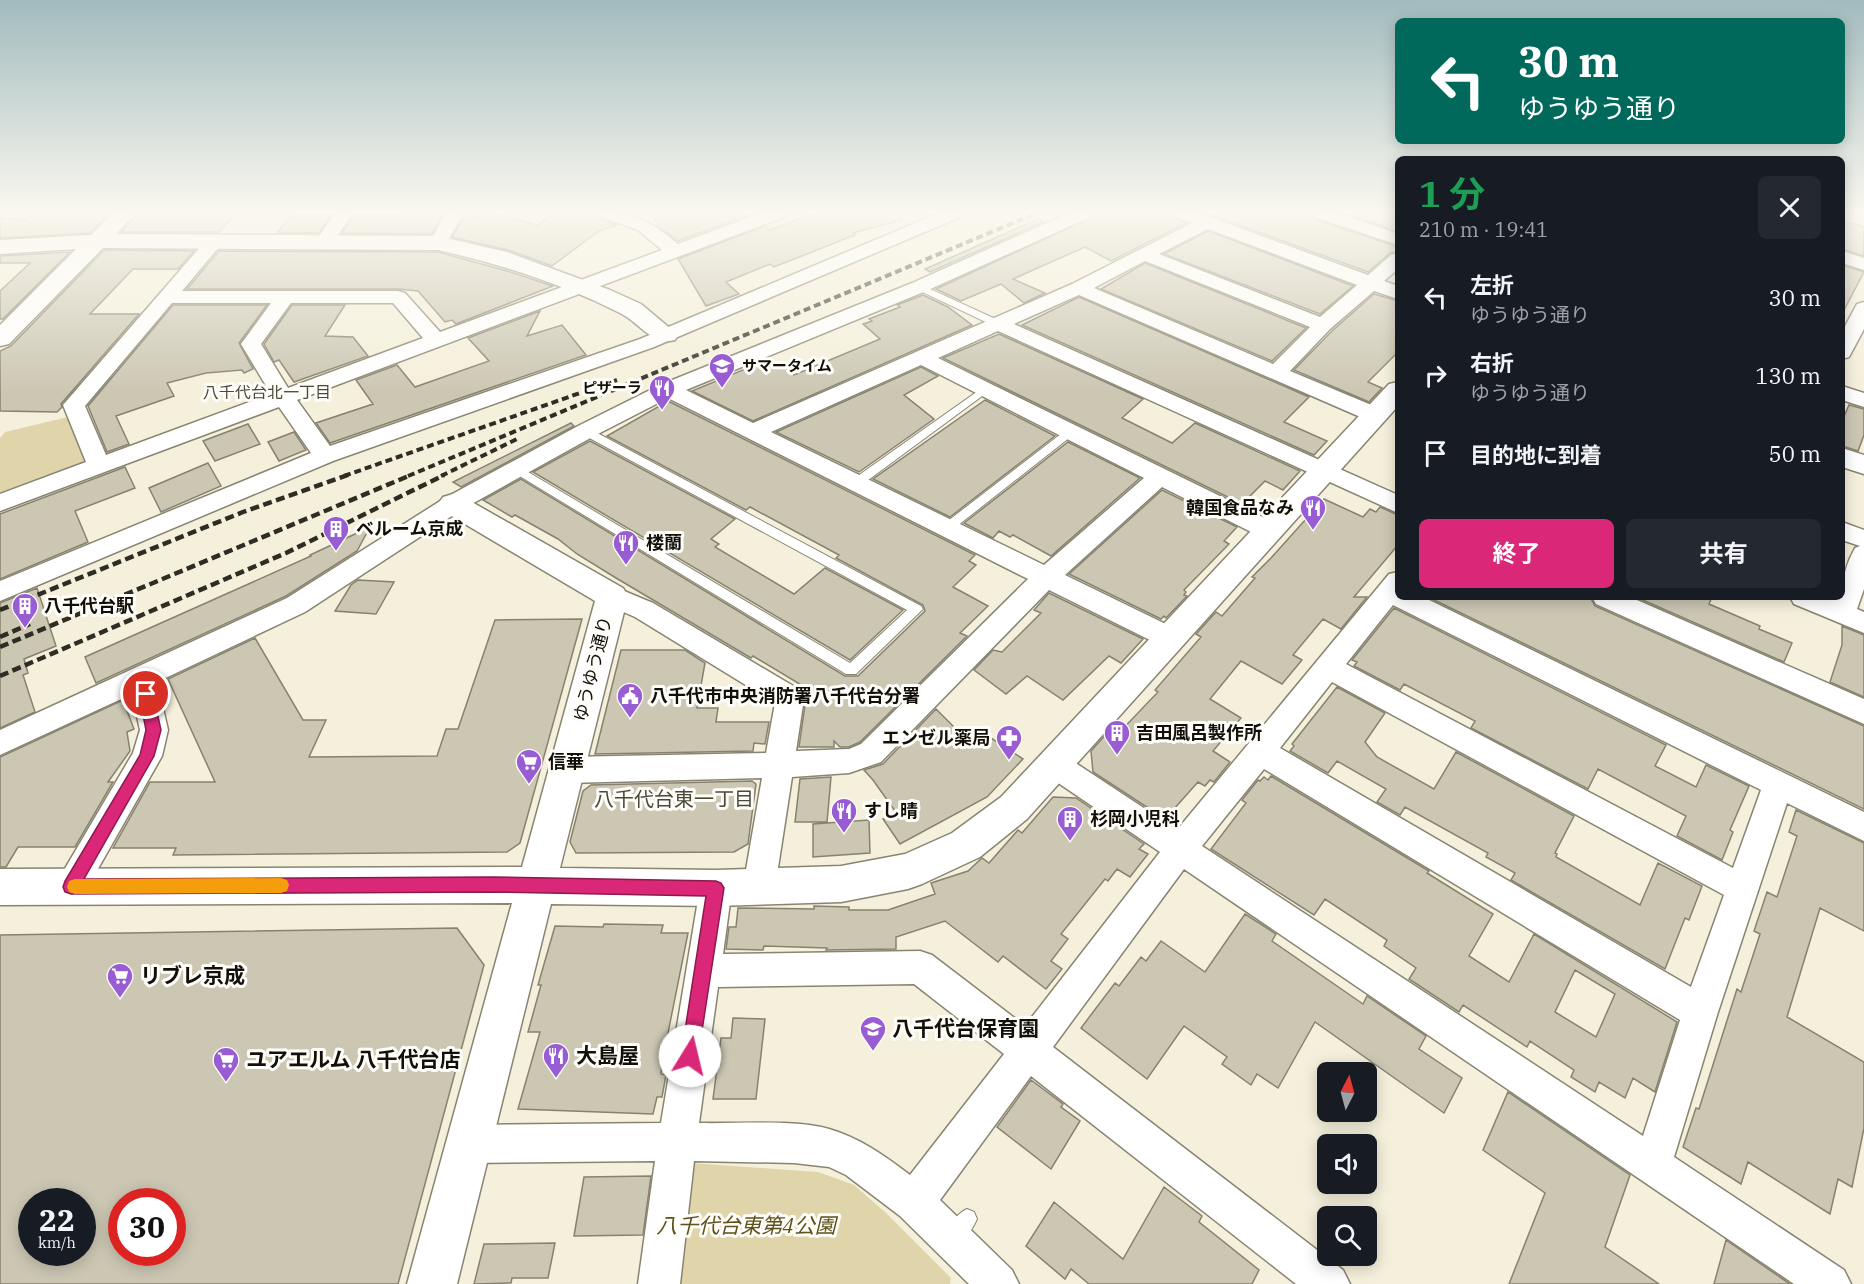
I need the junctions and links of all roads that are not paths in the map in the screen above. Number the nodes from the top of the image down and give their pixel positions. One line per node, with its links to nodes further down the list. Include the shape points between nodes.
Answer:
1 (66, 273): 22 (street)
2 (187, 273): 16 (street)
3 (543, 273): 12 (street)
4 (618, 273): 12 (street)
5 (811, 273): 21 (street)
6 (951, 273): 13 (street)
7 (1102, 273): 14 (street)
8 (1191, 273): 20 (street)
9 (1343, 273): 11 (street)
10 (1382, 273): 11 (street)
11 (1370, 283): 15 (street); 20 (street)
12 (581, 287): 21 (street, via 632,309); 24 (street)
13 (920, 287): 19 (lane); 28 (street)
14 (1074, 288): 19 (street); 26 (street)
15 (1395, 292)
16 (166, 297): 17 (street); 40 (street, via 74,405)
17 (285, 298): 24 (street, via 398,297); 31 (street, via 251,344)
18 (1864, 308): 23 (street)
19 (984, 316): 25 (street); 42 (street, via 1172,407)
20 (1323, 325): 26 (street)
21 (666, 334): 37 (street)
22 (0, 339)
23 (1851, 346)
24 (420, 347): 31 (street)
25 (921, 357): 27 (street); 35 (street)
26 (1276, 373): 33 (street, via 1302,381)
27 (985, 389): 36 (street); 44 (lane)
28 (668, 390): 34 (street); 35 (street)
29 (1395, 393): 33 (street)
30 (1845, 394): 32 (street)
31 (284, 398): 37 (street); 40 (street)
32 (1864, 400)
33 (1361, 429): 42 (street)
34 (586, 431): 41 (street); 41 (lane, via 809,555 916,609 851,670)
35 (754, 431): 44 (street)
36 (1070, 431): 43 (street); 48 (lane)
37 (325, 456): 53 (street)
38 (1845, 458): 39 (street)
39 (1864, 465)
40 (99, 466): 45 (street)
41 (514, 469): 47 (street)
42 (1322, 472): 46 (street, via 1362,485); 49 (street)
43 (1160, 476): 49 (street); 52 (street)
44 (856, 483): 48 (street)
45 (0, 503)
46 (1395, 503)
47 (453, 504): 55 (street, ゆうゆう通り); 62 (street, via 296,605)
48 (948, 527): 52 (street, via 1013,564)
49 (1268, 530): 60 (street)
50 (1845, 534): 51 (street)
51 (1864, 553): 59 (street)
52 (1047, 576): 60 (street); 67 (street, via 945,686 871,753 849,761)
53 (0, 591)
54 (1395, 593): 61 (street)
55 (612, 596): 67 (street, via 644,610 790,698); 68 (street, ゆうゆう通り)
56 (1412, 600): 69 (street)
57 (1612, 600): 63 (street)
58 (1810, 600): 59 (street)
59 (1853, 618)
60 (1170, 638): 65 (street)
61 (1329, 668): 66 (street, via 1288,709); 77 (street)
62 (142, 677): 64 (street, via 53,713); 74 (street, via 154,730 147,756)
63 (1864, 712)
64 (0, 743)
65 (1063, 748): 71 (street); 75 (street, via 1014,808 966,845 908,871 841,884)
66 (1259, 751): 71 (street); 79 (street)
67 (777, 765): 68 (street); 75 (street)
68 (567, 770): 72 (street, ゆうゆう通り)
69 (1778, 784): 70 (street); 77 (street)
70 (1864, 827)
71 (1180, 850): 80 (street); 83 (street)
72 (537, 885): 74 (street); 76 (street); 82 (street, ゆうゆう通り)
73 (0, 887): 74 (street)
74 (71, 887)
75 (759, 887): 76 (street)
76 (716, 888): 78 (street)
77 (1741, 888): 79 (street)
78 (703, 971): 80 (street, via 920,967); 81 (street)
79 (1700, 1012): 83 (street)
80 (1026, 1051): 84 (street); 85 (street)
81 (677, 1142): 82 (street); 84 (street, via 829,1148 860,1161); 86 (street)
82 (470, 1144): 88 (street, ゆうゆう通り)
83 (1653, 1164): 89 (street)
84 (914, 1202): 87 (street, via 960,1230)
85 (1311, 1270)
86 (654, 1280)
87 (990, 1281)
88 (432, 1284)
89 (1830, 1284)

